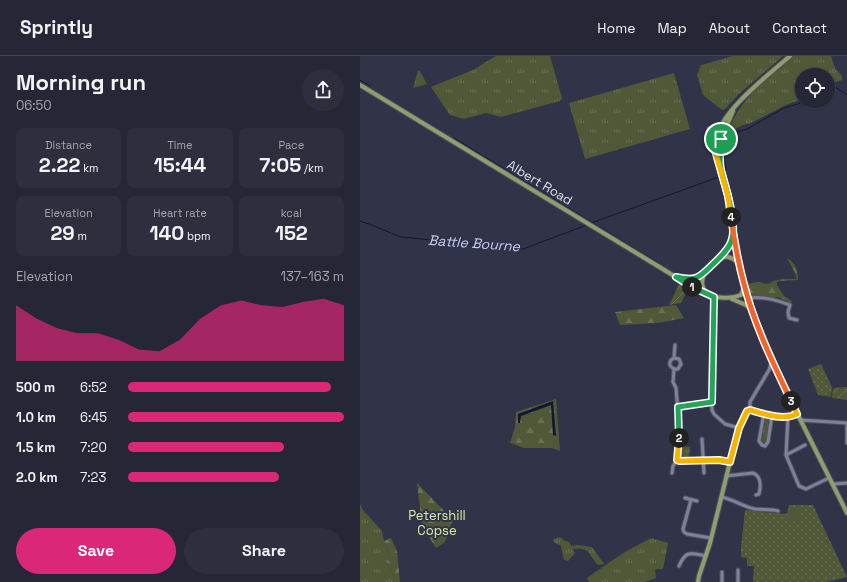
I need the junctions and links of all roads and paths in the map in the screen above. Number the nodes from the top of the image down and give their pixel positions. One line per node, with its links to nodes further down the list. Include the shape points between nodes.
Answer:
1 (790, 56): 3 (main road)
2 (360, 84): 13 (main road, Albert Road)
3 (734, 108): 4 (main road); 7 (main road)
4 (720, 126): 5 (main road); 6 (main road)
5 (709, 129)
6 (715, 139): 7 (main road); 8 (main road, via 714,147)
7 (721, 139): 8 (main road)
8 (721, 168): 9 (main road)
9 (733, 231): 10 (main road, via 730,243); 11 (main road)
10 (716, 261): 11 (main road, via 729,256); 12 (main road)
11 (739, 264): 14 (main road)
12 (704, 274): 13 (main road, via 689,280); 15 (main road, via 704,288)
13 (676, 277): 15 (main road, Albert Road)
14 (744, 286): 16 (main road, via 742,295); 17 (main road)
15 (712, 296): 16 (main road); 24 (street)
16 (731, 298): 18 (main road)
17 (749, 298): 18 (main road); 19 (street, via 769,299 790,305 789,318)
18 (752, 310): 22 (main road)
19 (797, 320)
20 (675, 344): 21 (street)
21 (674, 358): 23 (street, via 670,364); 23 (street, via 679,359 681,364 678,369)
22 (772, 361): 26 (street, via 750,402); 28 (main road)
23 (674, 369): 25 (street, via 673,382)
24 (712, 402): 25 (street); 33 (street, via 712,410 719,419 725,424)
25 (678, 407): 38 (street)
26 (748, 411): 27 (main road); 33 (main road)
27 (764, 413): 29 (main road); 29 (street, via 759,441 762,446 768,442)
28 (797, 414): 30 (main road); 31 (main road)
29 (772, 415): 30 (main road)
30 (788, 417): 37 (street)
31 (800, 420): 32 (street); 44 (main road)
32 (847, 424): 35 (street)
33 (739, 428): 40 (main road)
34 (702, 439): 39 (street)
35 (847, 443)
36 (805, 445): 37 (street)
37 (786, 455): 44 (street, via 802,488 806,489)
38 (677, 460): 39 (street); 42 (street)
39 (702, 460): 40 (street); 41 (street)
40 (730, 462): 43 (main road)
41 (704, 473)
42 (672, 474)
43 (726, 476): 47 (street, via 753,472 757,474 760,490); 48 (main road)
44 (829, 478): 46 (main road)
45 (847, 483): 46 (street)
46 (833, 484): 53 (main road)
47 (756, 495)
48 (721, 496): 52 (street, via 757,509); 54 (main road)
49 (685, 498): 50 (street)
50 (691, 500): 51 (street); 54 (street, via 684,532)
51 (696, 502)
52 (778, 511)
53 (847, 513)
54 (711, 538): 55 (main road)
55 (706, 556): 56 (street, via 688,553); 59 (main road)
56 (679, 566)
57 (738, 570): 61 (street)
58 (722, 572): 60 (street)
59 (697, 581)
60 (722, 582)
61 (738, 582)

